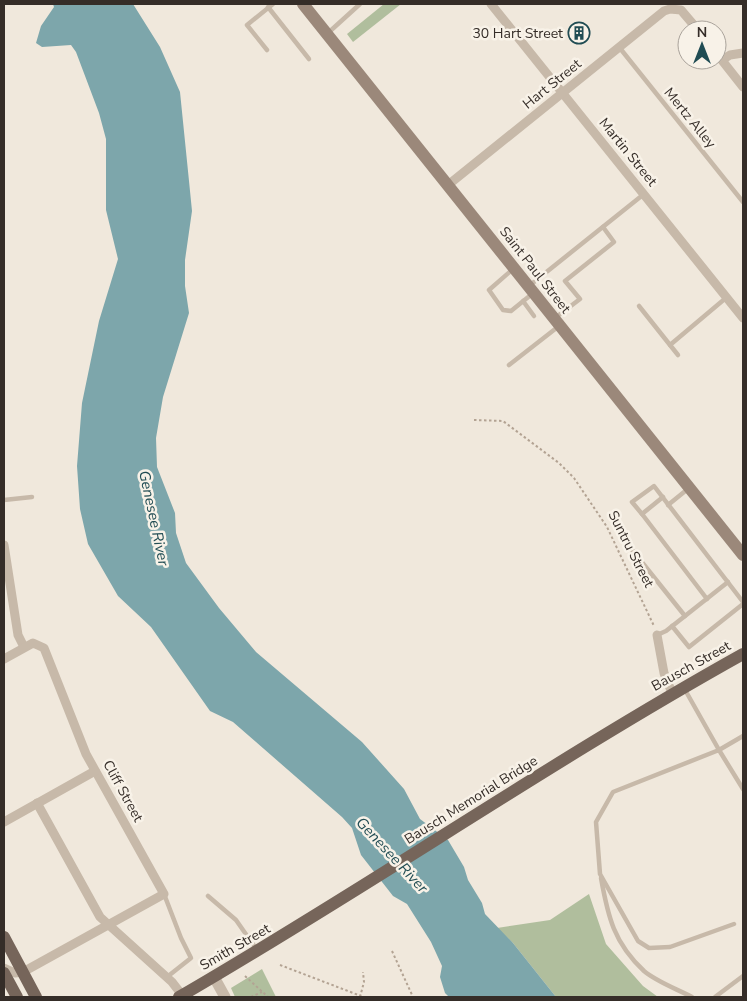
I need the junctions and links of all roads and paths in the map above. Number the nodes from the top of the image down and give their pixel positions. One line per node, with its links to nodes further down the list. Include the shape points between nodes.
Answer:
1 (303, 4): 7 (main road, Saint Paul Street)
2 (360, 4): 7 (lane)
3 (495, 5): 15 (street, Martin Street)
4 (270, 6): 9 (lane, via 247,25); 12 (lane)
5 (674, 6): 6 (street); 8 (street, Hart Street)
6 (690, 20)
7 (334, 43): 16 (main road, Saint Paul Street)
8 (619, 47): 15 (street, Hart Street); 18 (lane, Mertz Alley)
9 (267, 50)
10 (743, 53): 11 (street)
11 (727, 56)
12 (309, 59)
13 (727, 66): 14 (street)
14 (743, 87)
15 (562, 93): 16 (street, Hart Street); 17 (street, Martin Street)
16 (448, 184): 20 (main road, Saint Paul Street)
17 (644, 194): 19 (lane); 22 (street, Martin Street)
18 (743, 202)
19 (603, 227): 21 (lane); 27 (lane, via 614,242 565,281 580,299)
20 (514, 268): 21 (main road, Saint Paul Street); 23 (lane, via 491,288 490,293 506,312)
21 (531, 290): 23 (lane); 27 (main road, Saint Paul Street)
22 (726, 297): 26 (street, Martin Street); 28 (lane)
23 (523, 301): 25 (lane)
24 (639, 306): 28 (lane)
25 (534, 316)
26 (743, 318)
27 (557, 322): 30 (lane); 32 (main road, Saint Paul Street)
28 (670, 345): 29 (lane)
29 (678, 355)
30 (509, 365)
31 (474, 420): 46 (path, Suntru Street, via 503,422 574,478 608,528)
32 (690, 488): 36 (lane); 40 (main road, Saint Paul Street)
33 (32, 497): 35 (lane)
34 (663, 497): 36 (lane); 37 (lane); 37 (lane, via 654,486 632,502)
35 (4, 500)
36 (668, 504): 41 (lane)
37 (642, 514): 42 (lane)
38 (622, 528): 44 (lane, via 629,546)
39 (4, 545): 47 (street, via 18,631)
40 (743, 555)
41 (728, 582): 42 (lane); 43 (lane)
42 (707, 599): 44 (lane)
43 (743, 603): 45 (lane, via 689,647)
44 (685, 616): 45 (lane)
45 (672, 626): 46 (lane)
46 (658, 635): 50 (street, via 664,674)
47 (24, 647): 49 (street); 54 (street, Cliff Street, via 37,644 48,653 76,733)
48 (743, 654): 50 (main road, Bausch Street)
49 (4, 659)
50 (678, 690): 51 (main road, Bausch Street); 53 (lane)
51 (653, 704): 61 (main road, Bausch Memorial Bridge)
52 (743, 736): 53 (lane)
53 (719, 750): 55 (lane); 58 (lane, via 613,792 596,822)
54 (95, 771): 56 (street); 59 (street, Cliff Street)
55 (743, 789)
56 (37, 803): 57 (street); 63 (street, via 94,907)
57 (4, 822)
58 (600, 874): 62 (lane, via 638,941 649,948 670,947); 85 (lane, via 616,939 645,972)
59 (164, 894): 63 (street); 74 (lane, via 191,958)
60 (208, 896): 66 (lane, via 236,920)
61 (306, 922): 66 (main road, Smith Street)
62 (734, 924)
63 (108, 926): 69 (street); 74 (street)
64 (4, 937): 69 (main road)
65 (392, 951): 84 (path)
66 (258, 952): 75 (main road, Smith Street)
67 (280, 965): 78 (path)
68 (4, 968): 69 (street, via 15,973)
69 (23, 972): 80 (main road)
70 (363, 972): 78 (path)
71 (4, 973): 79 (main road)
72 (245, 976): 76 (path)
73 (743, 976): 86 (lane)
74 (167, 977): 77 (street)
75 (214, 977): 77 (main road, Smith Street); 81 (street)
76 (262, 992): 82 (path); 83 (path)
77 (181, 996)
78 (360, 996)
79 (17, 997)
80 (36, 997)
81 (225, 997)
82 (251, 997)
83 (268, 997)
84 (413, 997)
85 (692, 997)
86 (715, 997)

